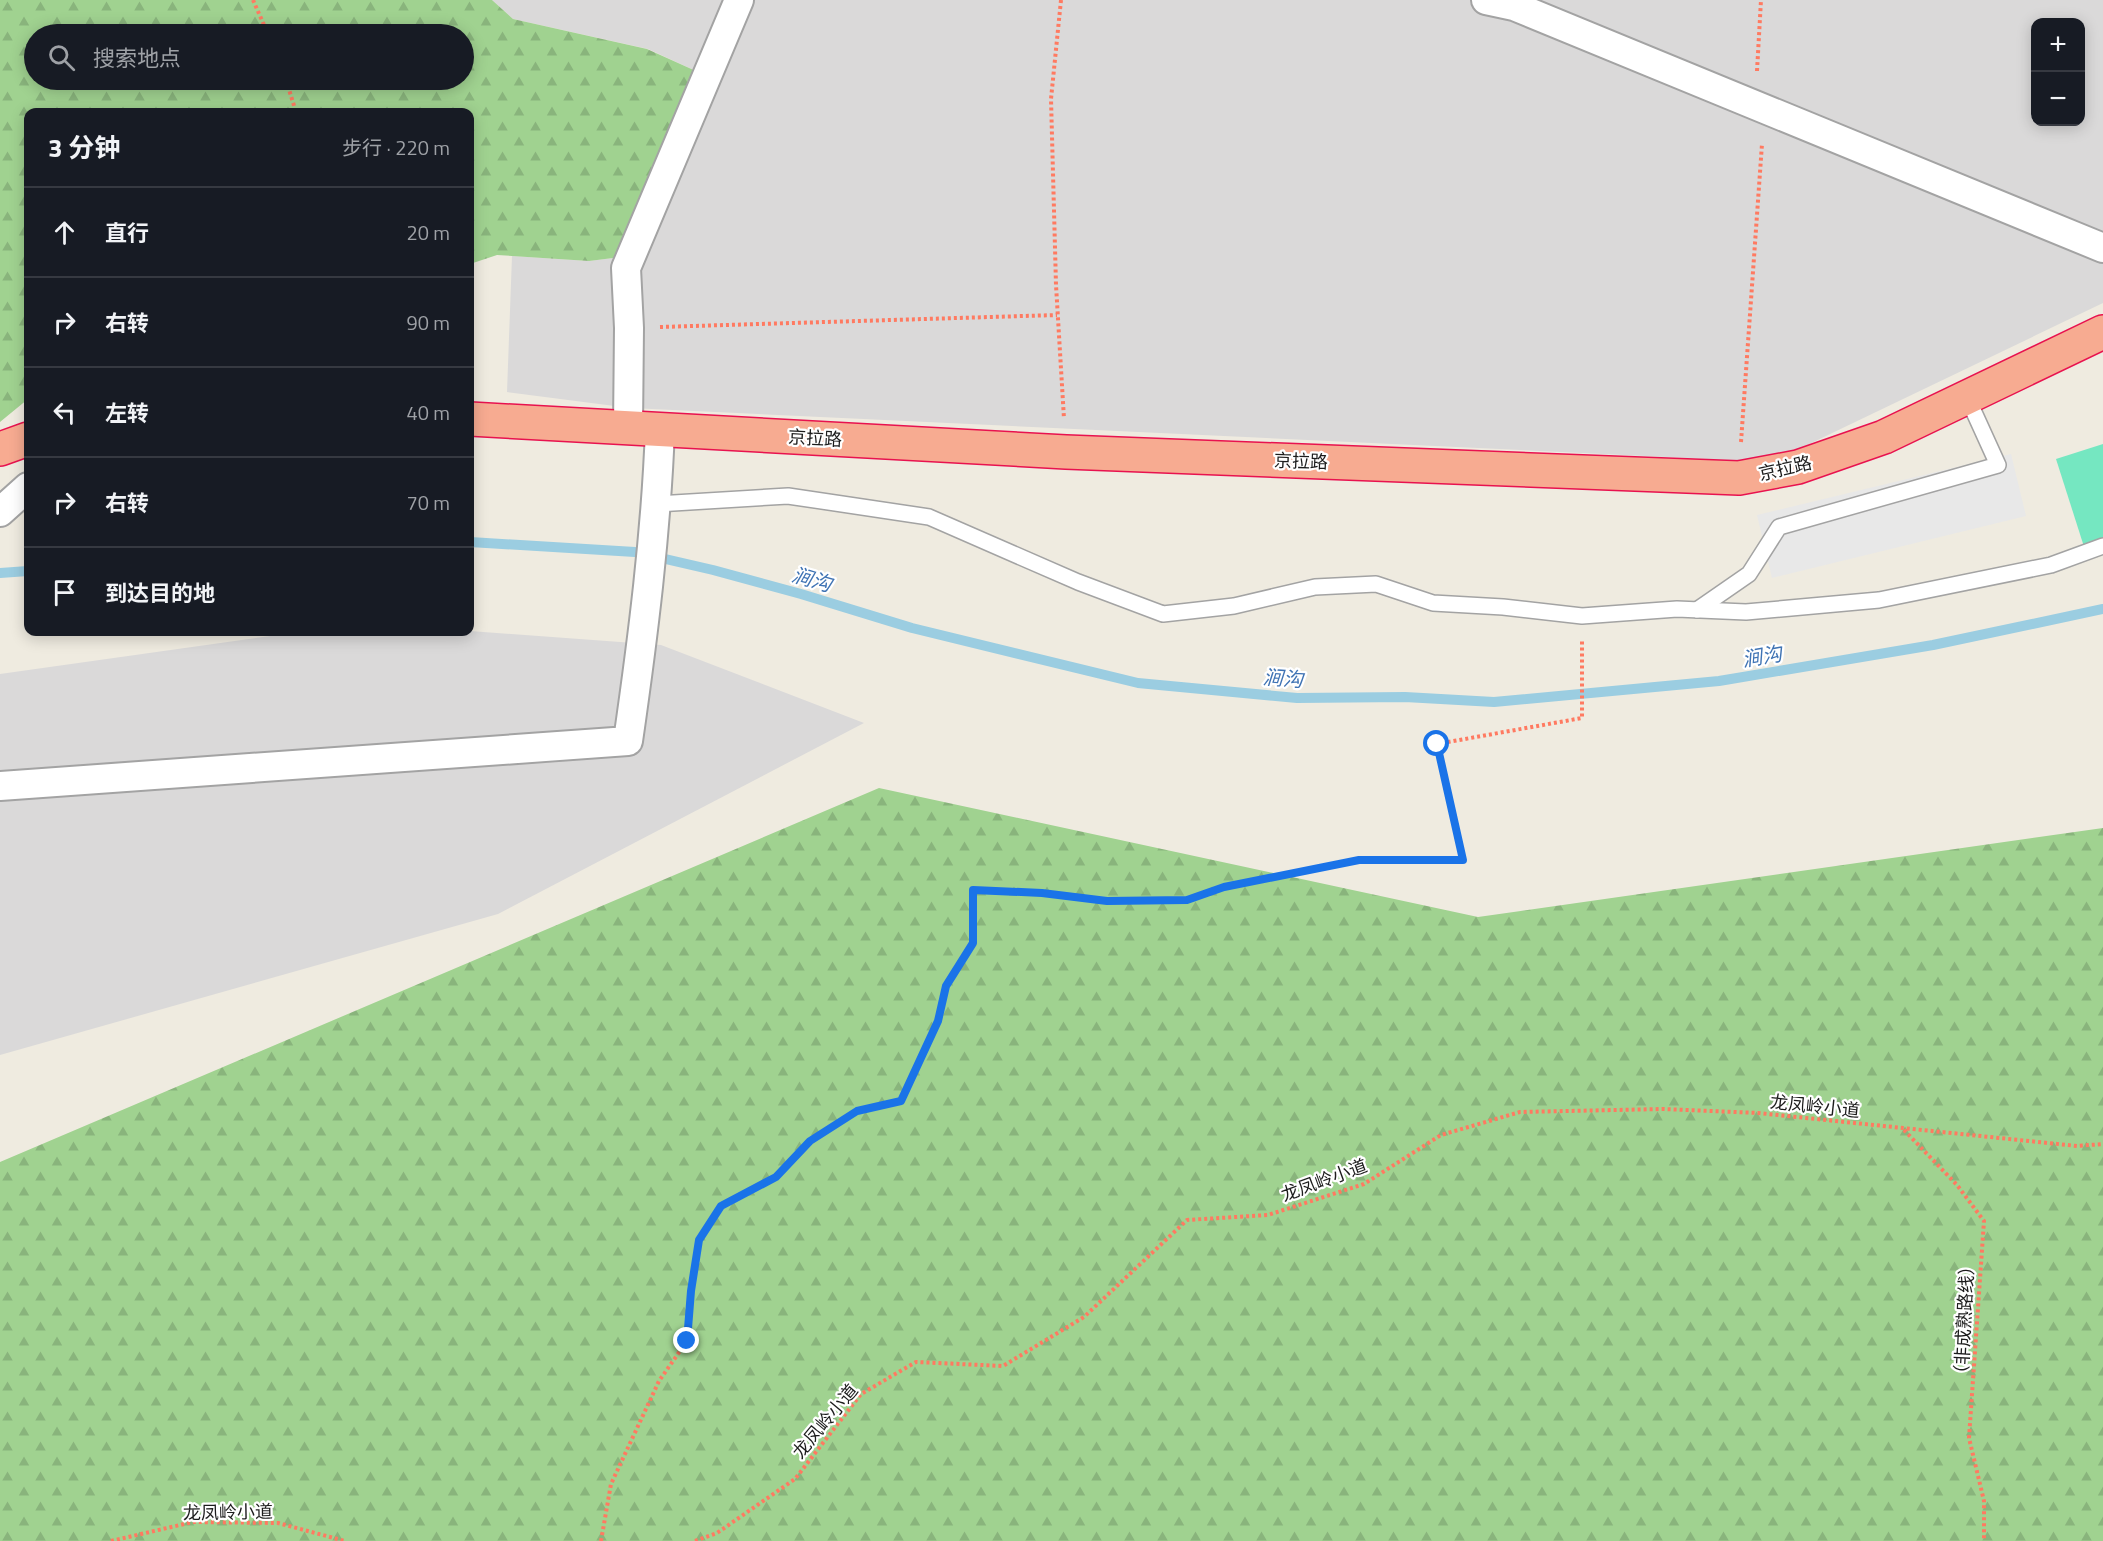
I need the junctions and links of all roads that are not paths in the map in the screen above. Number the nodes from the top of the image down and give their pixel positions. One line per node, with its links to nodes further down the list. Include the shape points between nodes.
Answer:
1 (739, 0): 8 (street, via 626,268)
2 (1486, 0): 3 (street)
3 (1546, 9): 4 (street, via 1755,105)
4 (2103, 248)
5 (2103, 333): 6 (highway, 京拉路)
6 (1968, 399): 9 (highway, 京拉路, via 1852,449 1798,467 1738,478 1066,453); 16 (lane, via 1998,465 1779,527 1749,574)
7 (474, 419): 8 (highway, 京拉路)
8 (628, 427): 9 (highway, 京拉路)
9 (660, 429): 13 (street)
10 (24, 440): 11 (highway)
11 (0, 448)
12 (24, 491): 14 (street)
13 (657, 504): 16 (lane, via 788,496 929,517 1163,614 1234,606 1315,587 1376,584 1433,603 1582,616); 17 (street, via 628,741)
14 (0, 512)
15 (2103, 546): 16 (lane, via 2051,565 1879,600 1746,612)
16 (1698, 610)
17 (0, 786)

